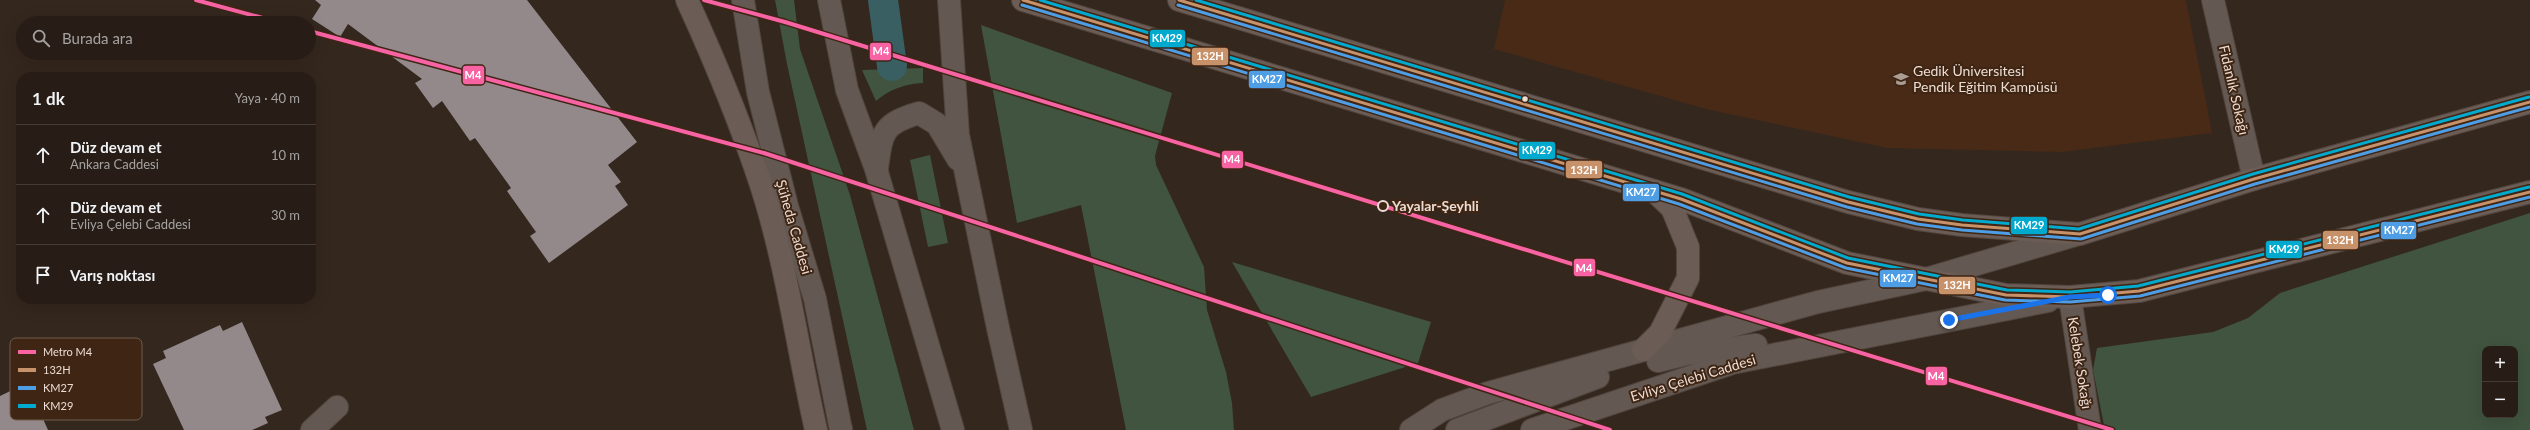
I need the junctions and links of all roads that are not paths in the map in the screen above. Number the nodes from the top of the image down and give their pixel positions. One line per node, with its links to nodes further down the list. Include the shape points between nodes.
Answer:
1 (687, 0): 21 (main road, via 739,121 762,189 784,278)
2 (743, 0): 22 (street, Şüheda Caddesi, via 758,92 787,206 815,299)
3 (829, 0): 9 (street, via 847,90)
4 (949, 0): 10 (street, via 958,135)
5 (1023, 0): 12 (main road)
6 (1179, 0): 14 (main road, via 1848,202 1926,220)
7 (2213, 0): 11 (street, Fidanlık Sokağı)
8 (2530, 102): 11 (main road)
9 (876, 169): 10 (street, via 881,136 898,120 919,113 937,124); 23 (street)
10 (965, 170): 24 (street)
11 (2254, 179): 14 (main road)
12 (1653, 191): 15 (main road, via 1847,263); 18 (main road, via 1672,208 1688,247 1688,278 1660,333)
13 (2530, 192): 16 (main road, via 2140,291)
14 (2080, 234): 15 (street)
15 (1926, 280): 16 (main road, via 2006,295); 18 (street, via 1818,302)
16 (2070, 297): 17 (street, Evliya Çelebi Caddesi); 28 (street, Kelebek Sokağı)
17 (1949, 320): 26 (street, via 1686,354 1585,381); 27 (street, Evliya Çelebi Caddesi, via 1732,363)
18 (1643, 350): 25 (street, via 1488,393 1442,410)
19 (337, 407): 20 (street)
20 (312, 430)
21 (816, 430)
22 (841, 430)
23 (953, 430)
24 (1021, 430)
25 (1411, 430)
26 (1457, 430)
27 (1532, 430)
28 (2090, 430)

